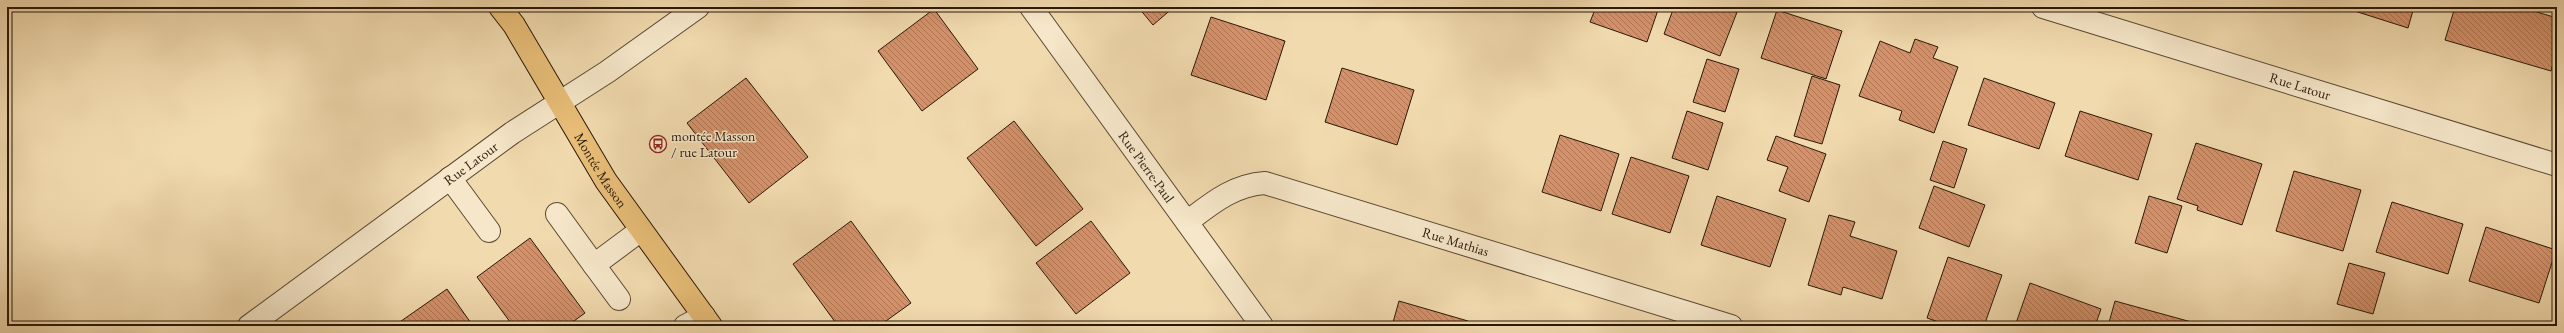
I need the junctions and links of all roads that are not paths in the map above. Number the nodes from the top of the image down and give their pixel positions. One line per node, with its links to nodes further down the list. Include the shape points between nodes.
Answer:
1 (500, 7): 5 (main road, Montée Masson, via 514,25)
2 (698, 7): 5 (street, Rue Latour)
3 (1031, 7): 9 (street, Rue Pierre-Paul)
4 (2044, 7): 6 (street, Rue Latour)
5 (559, 103): 7 (street, Rue Latour); 10 (main road, Montée Masson, via 606,181)
6 (2557, 165)
7 (450, 178): 11 (street); 15 (street, Rue Latour)
8 (557, 214): 12 (street)
9 (1187, 222): 16 (street, Rue Pierre-Paul); 17 (street, Rue Mathias, via 1233,190 1249,184 1272,185)
10 (641, 230): 12 (street); 14 (main road, Montée Masson)
11 (488, 231)
12 (594, 265): 13 (street)
13 (619, 299)
14 (700, 323)
15 (249, 326)
16 (1262, 326)
17 (1731, 326)

